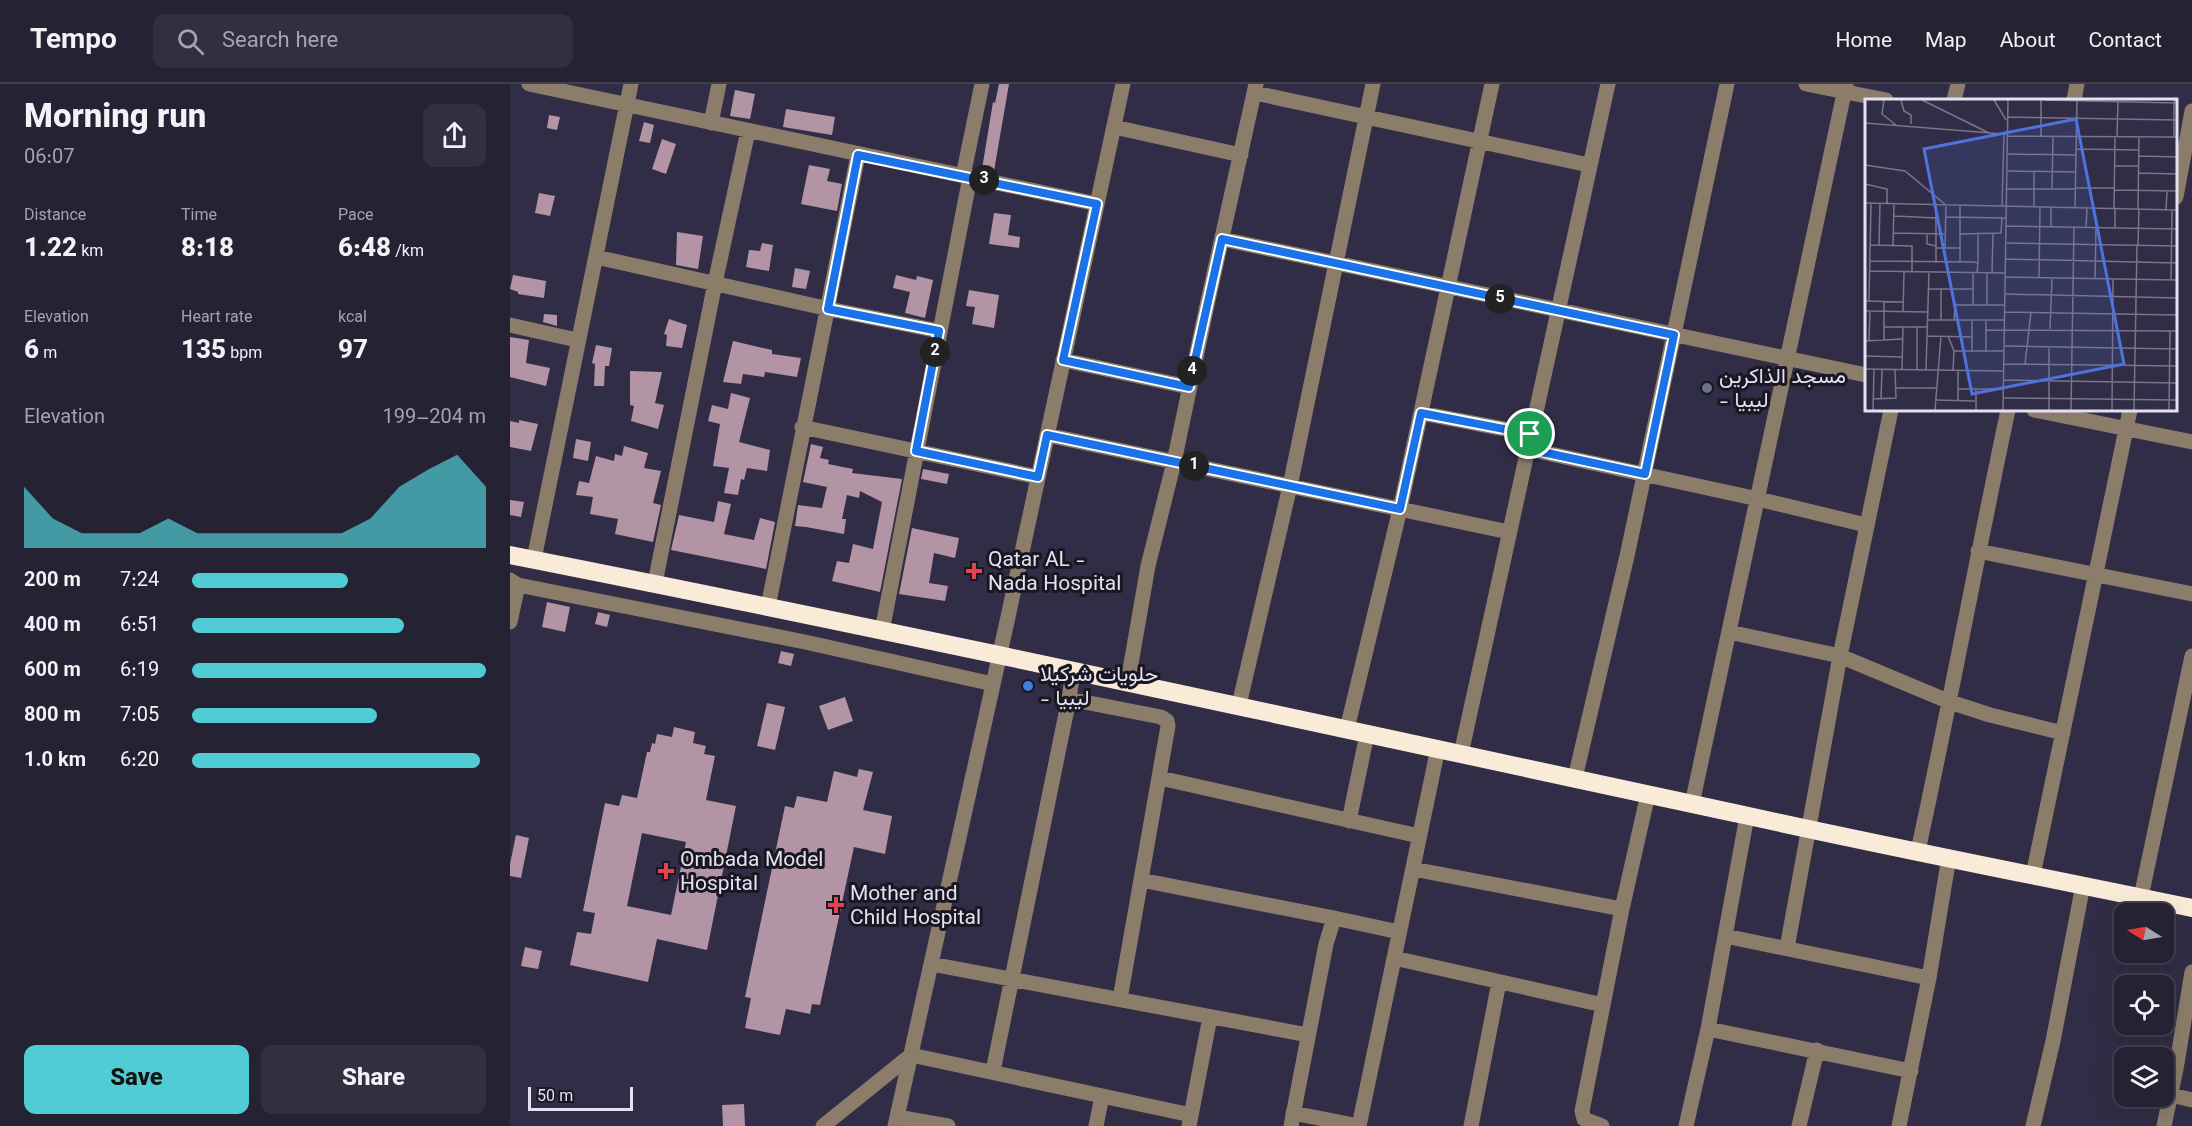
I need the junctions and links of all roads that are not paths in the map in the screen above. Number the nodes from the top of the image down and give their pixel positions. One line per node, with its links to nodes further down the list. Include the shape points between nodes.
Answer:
1 (529, 84): 18 (street)
2 (631, 84): 18 (street)
3 (719, 84): 21 (street)
4 (982, 84): 29 (street)
5 (1123, 84): 22 (street)
6 (1373, 84): 20 (street)
7 (1492, 84): 24 (street)
8 (1608, 84): 28 (street)
9 (1727, 84): 41 (street)
10 (1806, 84): 13 (street)
11 (1958, 84): 16 (street)
12 (2077, 84): 17 (street)
13 (1845, 88): 15 (street); 43 (street)
14 (1255, 89): 20 (street); 26 (street)
15 (1883, 99)
16 (1954, 99)
17 (2074, 99)
18 (627, 104): 21 (street); 33 (street)
19 (2192, 111): 27 (street)
20 (1367, 117): 24 (street); 34 (street)
21 (711, 123): 23 (street)
22 (1114, 127): 26 (street); 31 (street)
23 (748, 131): 25 (street); 35 (street)
24 (1480, 141): 28 (street); 36 (street)
25 (858, 155): 29 (street); 37 (street)
26 (1241, 155): 32 (street)
27 (2184, 162): 30 (street)
28 (1589, 165): 38 (street)
29 (967, 176): 31 (street); 40 (street)
30 (2177, 189)
31 (1097, 204): 44 (street)
32 (1222, 239): 34 (street); 46 (street)
33 (596, 257): 35 (street); 42 (street)
34 (1336, 265): 36 (street); 62 (street)
35 (715, 283): 37 (street); 72 (street)
36 (1448, 288): 38 (street); 51 (street)
37 (828, 309): 40 (street); 52 (street)
38 (1558, 311): 41 (street); 54 (street)
39 (510, 324): 42 (street)
40 (939, 331): 58 (street)
41 (1674, 335): 43 (street); 60 (street)
42 (577, 340): 69 (street)
43 (1788, 358): 45 (street); 63 (street)
44 (1063, 360): 46 (street); 55 (street)
45 (1865, 375)
46 (1189, 387): 59 (street)
47 (1891, 411): 65 (street)
48 (2008, 411): 67 (street)
49 (2039, 411): 53 (street)
50 (2130, 411): 53 (street)
51 (1421, 413): 54 (street); 64 (street)
52 (802, 427): 58 (street); 74 (street)
53 (2126, 429): 56 (street); 70 (street)
54 (1530, 434): 57 (street)
55 (1047, 435): 59 (street); 61 (street)
56 (2192, 442)
57 (1528, 449): 60 (street); 66 (street)
58 (916, 451): 61 (street); 76 (street)
59 (1174, 462): 62 (street); 82 (street, via 1148,566)
60 (1645, 474): 63 (street); 93 (street)
61 (1038, 477): 78 (street)
62 (1290, 486): 64 (street); 86 (street)
63 (1758, 499): 65 (street); 77 (street)
64 (1400, 509): 66 (street); 87 (street)
65 (1866, 525): 79 (street)
66 (1509, 532): 91 (street)
67 (1978, 551): 70 (street); 85 (street)
68 (510, 557): 69 (highway)
69 (534, 559): 72 (highway)
70 (2094, 575): 73 (street); 88 (street)
71 (514, 582): 75 (street); 83 (street)
72 (655, 583): 74 (highway)
73 (2192, 594)
74 (768, 607): 76 (highway)
75 (510, 622)
76 (882, 631): 78 (highway)
77 (1729, 632): 79 (street); 95 (street)
78 (999, 656): 81 (highway); 83 (street)
79 (1840, 656): 85 (street); 98 (street)
80 (2192, 656): 106 (street)
81 (1073, 671): 82 (highway); 84 (street)
82 (1128, 681): 86 (highway)
83 (993, 684): 114 (street)
84 (1069, 699): 92 (street, via 1167,721); 117 (street)
85 (1950, 702): 88 (street); 100 (street)
86 (1239, 705): 87 (highway)
87 (1347, 729): 89 (highway)
88 (2063, 733): 103 (street)
89 (1367, 734): 90 (highway); 97 (street)
90 (1438, 748): 91 (highway); 99 (street)
91 (1461, 754): 93 (highway)
92 (1160, 778): 97 (street); 104 (street)
93 (1575, 778): 94 (highway)
94 (1648, 794): 95 (highway); 108 (street)
95 (1692, 804): 96 (highway)
96 (1747, 816): 98 (highway); 111 (street)
97 (1349, 821): 99 (street)
98 (1809, 829): 100 (highway); 112 (street)
99 (1419, 836): 102 (street)
100 (1918, 851): 101 (highway)
101 (1949, 857): 103 (highway); 116 (street)
102 (1413, 869): 108 (street); 110 (street)
103 (2032, 875): 105 (highway)
104 (1141, 880): 109 (street); 119 (street)
105 (2083, 885): 106 (highway); 145 (street)
106 (2141, 897): 107 (highway)
107 (2192, 908)
108 (1622, 909): 120 (street)
109 (1334, 918): 110 (street); 123 (street)
110 (1399, 932): 113 (street)
111 (1725, 936): 112 (street); 122 (street)
112 (1787, 948): 116 (street)
113 (1394, 958): 118 (street); 139 (street)
114 (931, 964): 117 (street); 125 (street)
115 (2192, 972): 128 (street)
116 (1929, 978): 127 (street)
117 (1012, 979): 119 (street); 126 (street)
118 (1499, 982): 120 (street); 140 (street)
119 (1120, 999): 121 (street)
120 (1604, 1005): 141 (street, via 1582,1111 1584,1119)
121 (1210, 1017): 123 (street); 134 (street)
122 (1708, 1029): 124 (street); 142 (street)
123 (1308, 1035): 133 (street)
124 (1817, 1050): 127 (street); 143 (street)
125 (911, 1055): 126 (street); 135 (street); 136 (street)
126 (993, 1071): 129 (street)
127 (1911, 1071): 144 (street)
128 (2174, 1077)
129 (1102, 1096): 134 (street); 138 (street)
130 (2174, 1096): 131 (street)
131 (2192, 1100)
132 (2168, 1107): 146 (street)
133 (1292, 1119): 139 (street)
134 (1190, 1120)
135 (896, 1121): 137 (street)
136 (823, 1126)
137 (948, 1126)
138 (1096, 1126)
139 (1359, 1126)
140 (1471, 1126)
141 (1602, 1126)
142 (1686, 1126)
143 (1799, 1126)
144 (1899, 1126)
145 (2032, 1126)
146 (2164, 1126)

